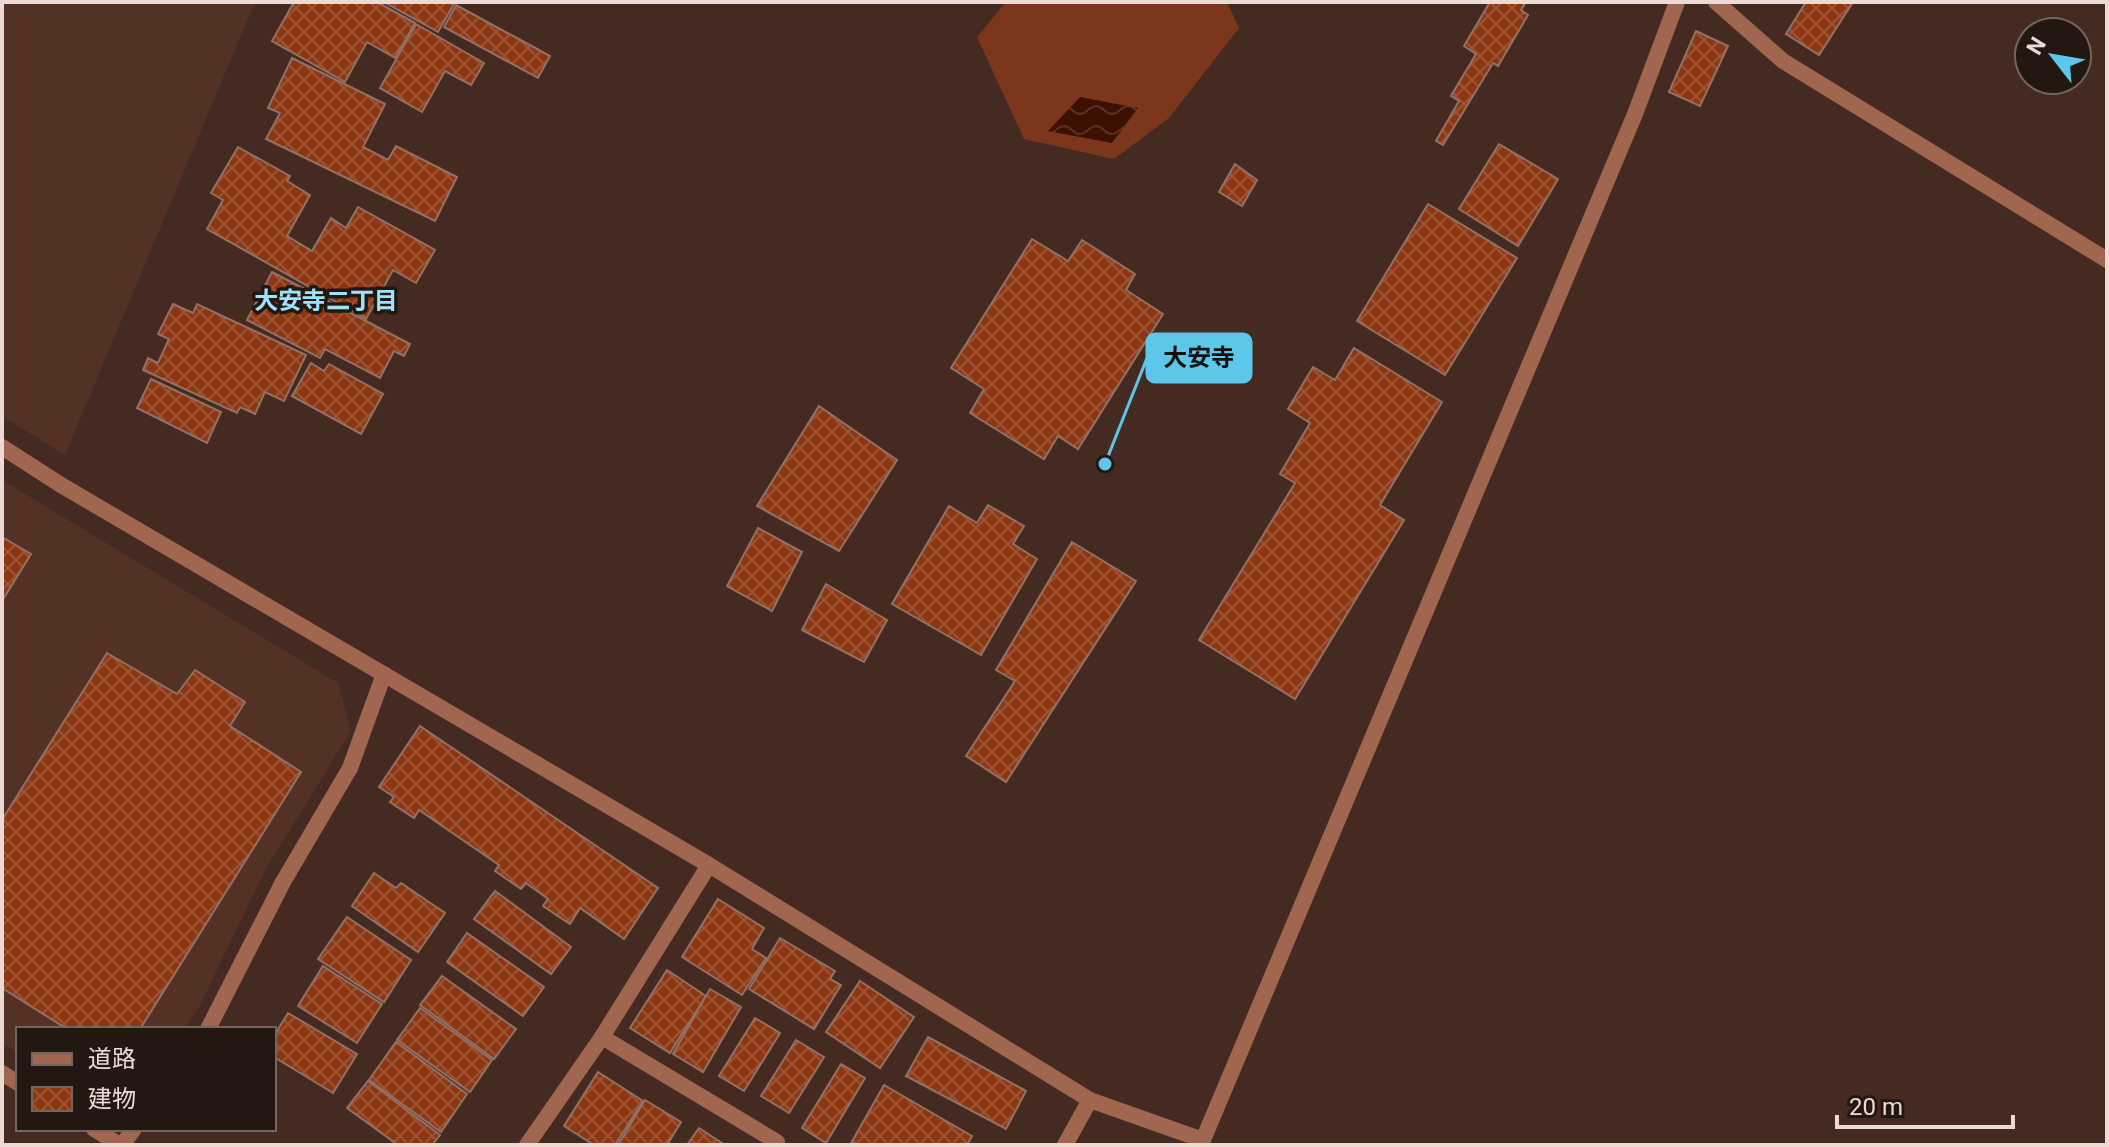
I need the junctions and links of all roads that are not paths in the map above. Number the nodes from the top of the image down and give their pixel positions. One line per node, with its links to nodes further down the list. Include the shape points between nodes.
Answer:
1 (1677, 2): 12 (street)
2 (1716, 2): 3 (street, via 1783,61)
3 (2107, 260)
4 (2, 447): 5 (street)
5 (384, 674): 6 (street); 7 (street, via 350,768 283,882)
6 (709, 865): 8 (street); 9 (street)
7 (209, 1027)
8 (602, 1037): 11 (street); 14 (street)
9 (1090, 1100): 12 (street); 15 (street)
10 (97, 1131): 13 (street)
11 (777, 1142)
12 (1208, 1142)
13 (121, 1145)
14 (527, 1145)
15 (1065, 1145)

